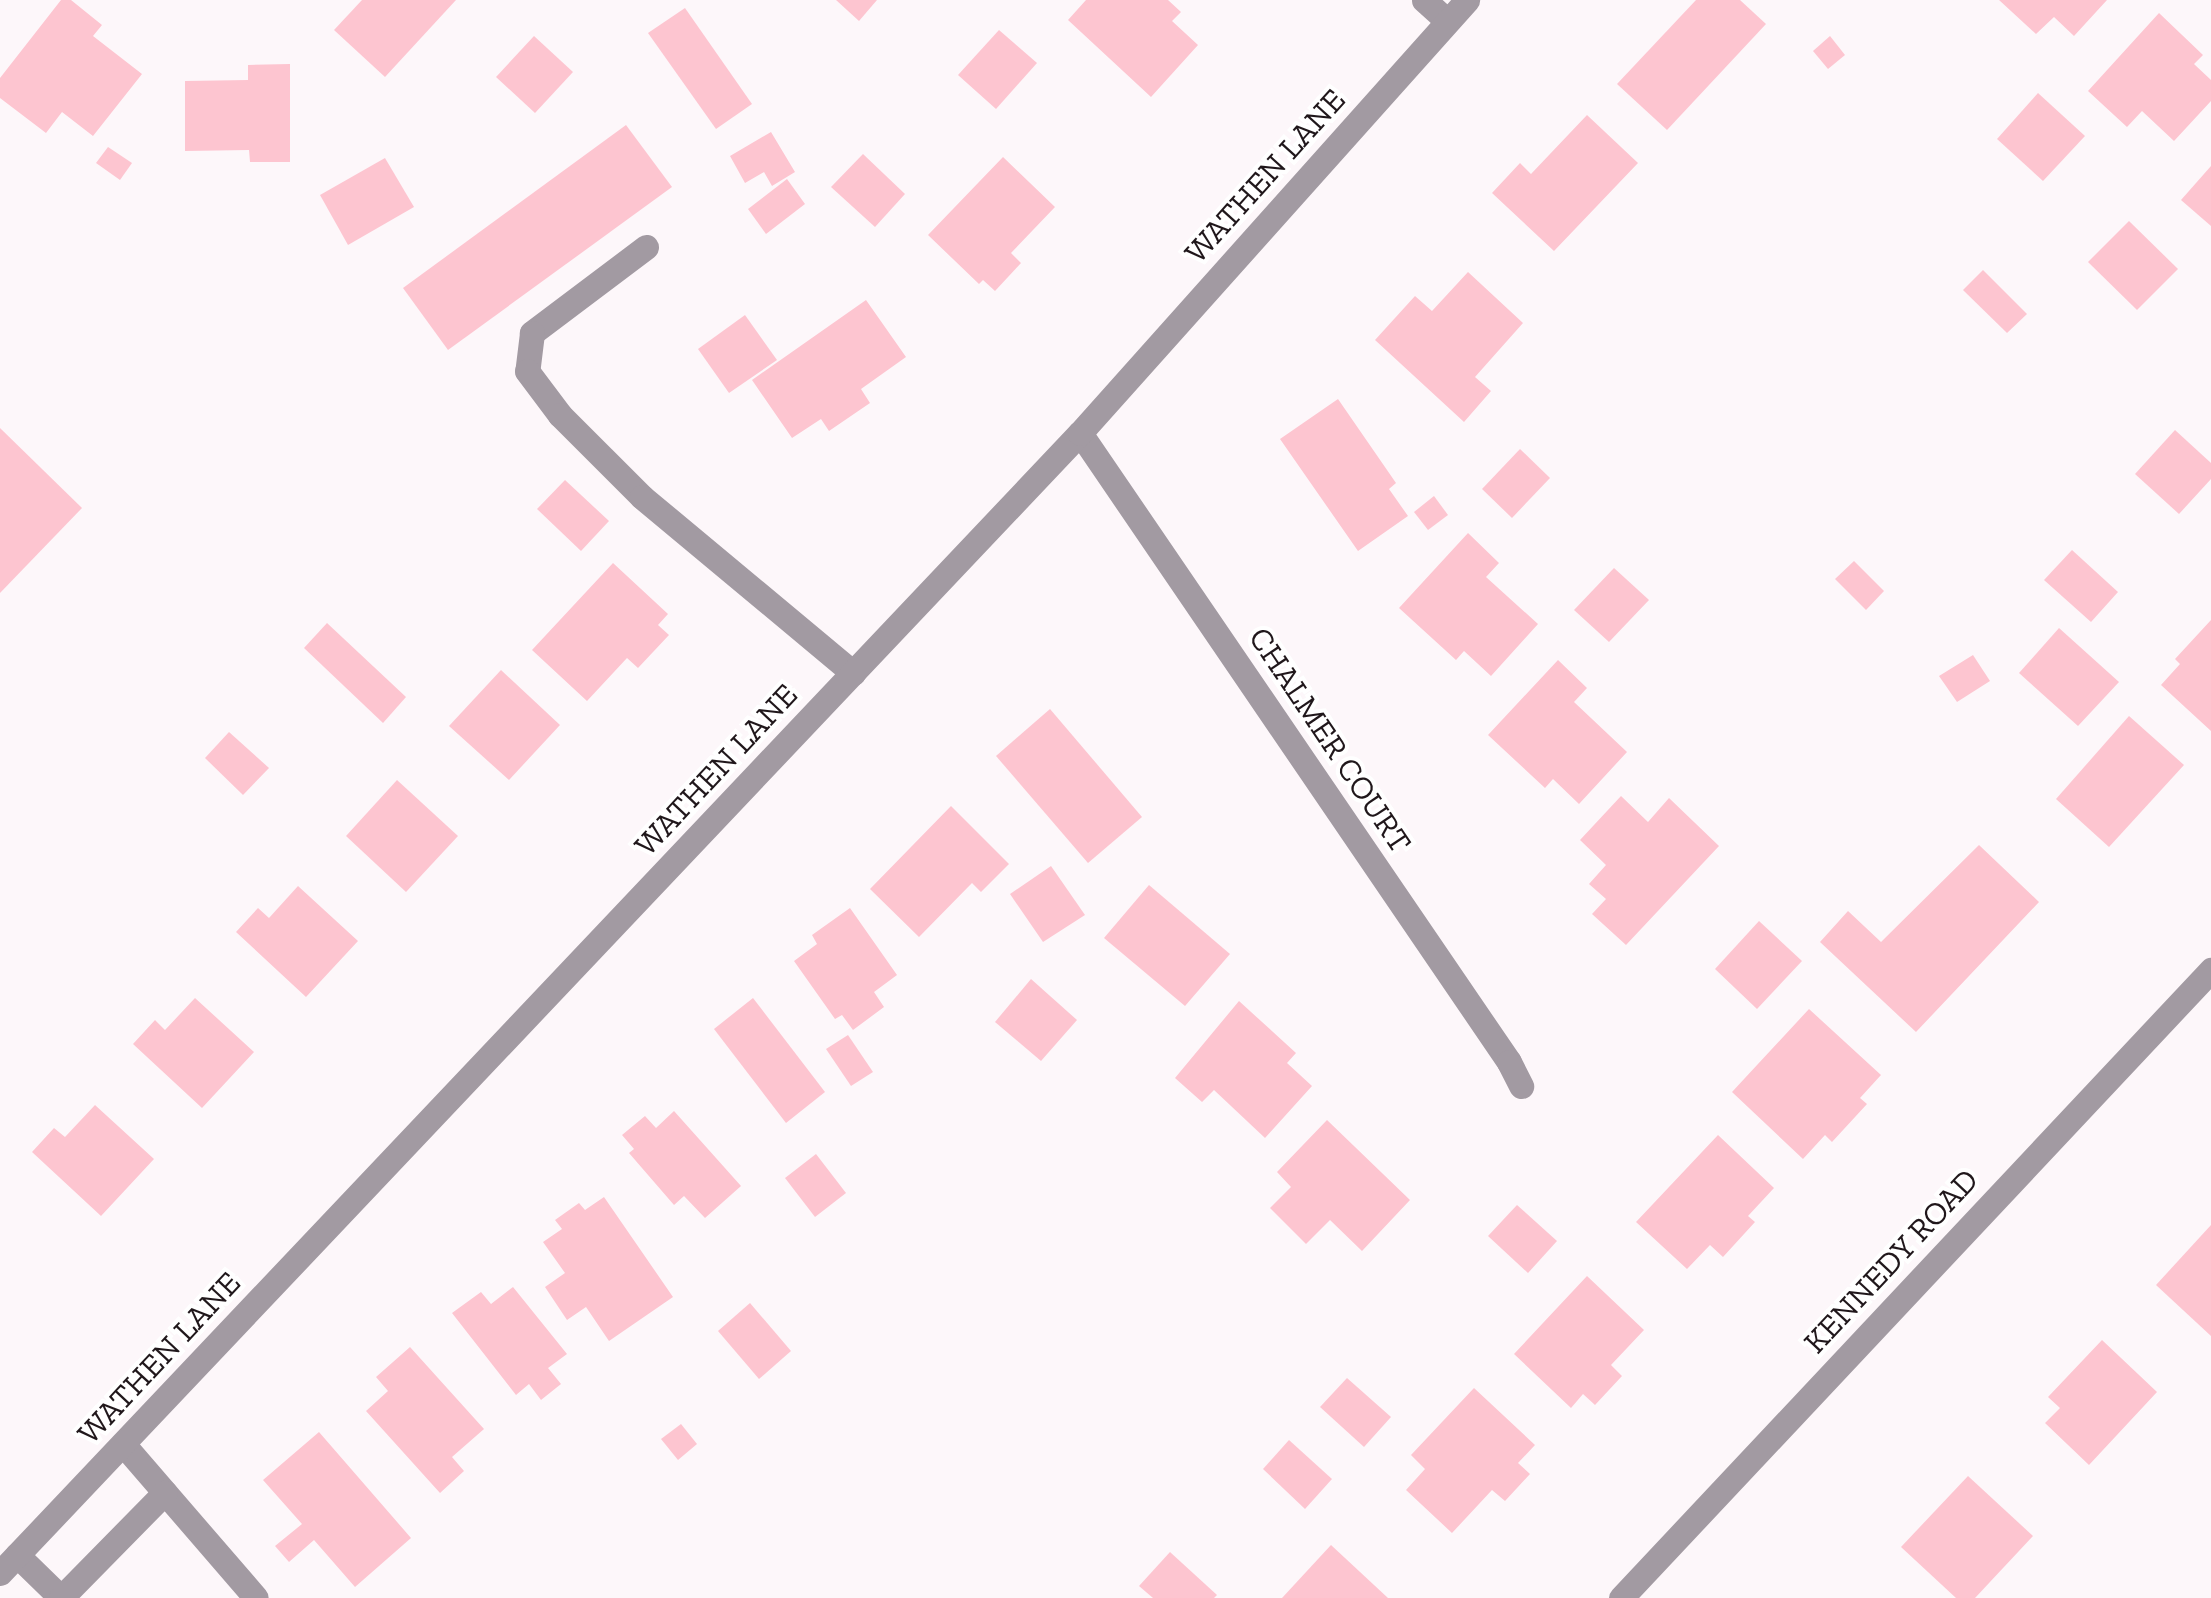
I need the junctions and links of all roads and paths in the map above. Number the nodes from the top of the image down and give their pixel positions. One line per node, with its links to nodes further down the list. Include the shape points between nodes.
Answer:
1 (1424, 0): 3 (street)
2 (1467, 0): 3 (street, WATHEN LANE)
3 (1447, 21): 5 (street, WATHEN LANE)
4 (646, 247): 6 (street, via 532,333 527,371 560,415 642,497)
5 (1080, 434): 6 (street, WATHEN LANE); 8 (street, CHALMER COURT)
6 (853, 672): 9 (street, WATHEN LANE)
7 (2211, 970): 13 (street, KENNEDY ROAD)
8 (1521, 1086)
9 (123, 1444): 10 (street); 11 (street, WATHEN LANE)
10 (165, 1492): 11 (street, via 62,1598); 12 (street)
11 (9, 1564)
12 (256, 1598)
13 (1621, 1598)

